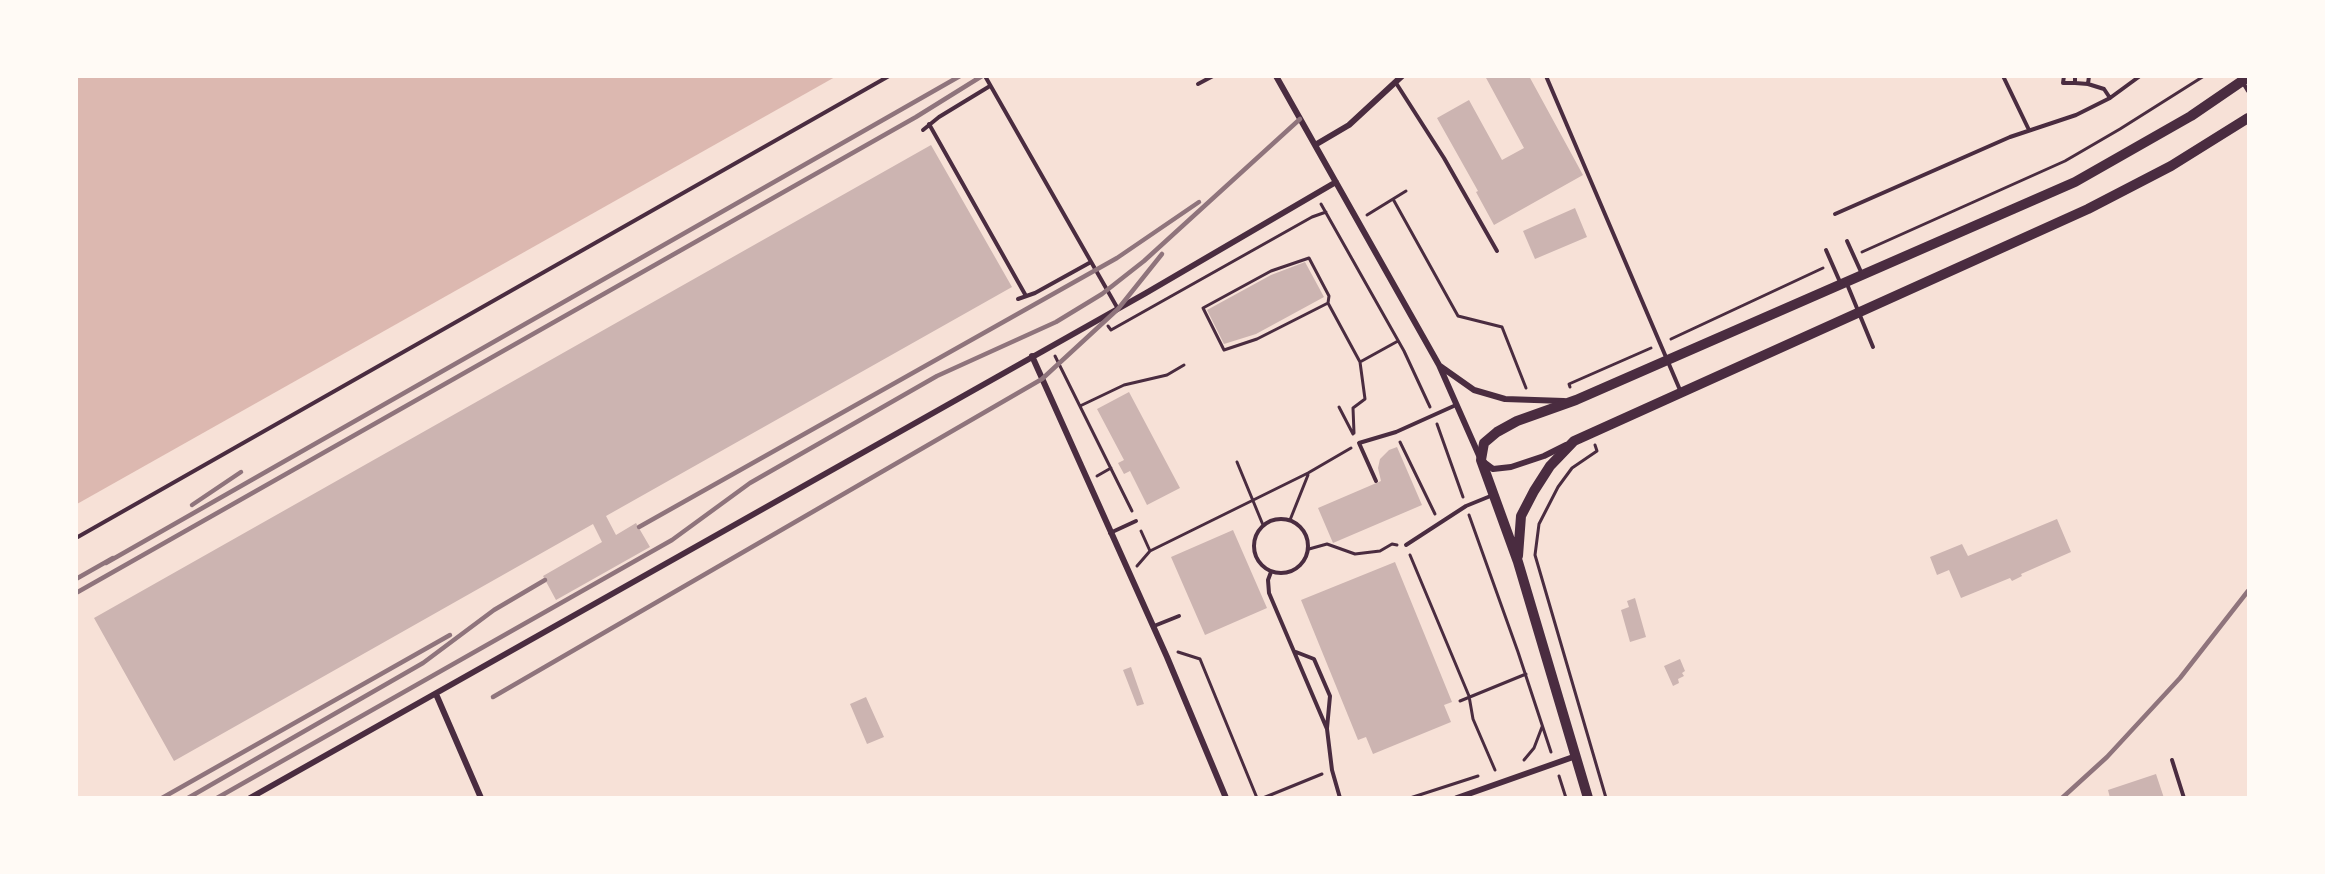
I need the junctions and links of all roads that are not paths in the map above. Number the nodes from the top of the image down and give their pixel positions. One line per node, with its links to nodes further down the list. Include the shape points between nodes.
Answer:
1 (889, 76): 50 (lane)
2 (985, 76): 17 (lane)
3 (1213, 76): 15 (lane)
4 (1276, 76): 24 (street)
5 (1402, 76): 13 (street)
6 (1546, 76): 39 (lane)
7 (2003, 76): 23 (lane)
8 (2064, 76): 14 (lane, via 2063,82)
9 (2075, 76): 14 (lane)
10 (2089, 76): 16 (lane)
11 (2140, 76): 19 (lane)
12 (2245, 77): 18 (lane); 31 (street, via 2191,116 2075,182)
13 (1396, 83): 24 (street, via 1349,125); 28 (lane)
14 (2075, 83): 16 (lane)
15 (1198, 84)
16 (2088, 84): 19 (lane, via 2104,89)
17 (990, 86): 21 (lane); 30 (lane)
18 (2248, 91)
19 (2110, 98): 23 (lane, via 2076,116)
20 (2248, 118): 36 (street, via 2098,205)
21 (929, 124): 22 (lane); 33 (lane)
22 (923, 130)
23 (2029, 130): 26 (lane)
24 (1315, 145): 25 (street)
25 (1336, 182): 35 (street); 40 (street)
26 (1835, 214)
27 (1847, 241): 31 (lane)
28 (1497, 250)
29 (1826, 250): 32 (lane)
30 (1091, 262): 33 (lane); 35 (lane)
31 (1862, 275): 32 (street)
32 (1843, 283): 36 (lane); 39 (street)
33 (1026, 296): 34 (lane)
34 (1018, 299)
35 (1118, 309): 38 (street)
36 (1859, 312): 37 (lane); 41 (street)
37 (1873, 347)
38 (1032, 356): 49 (street); 57 (street)
39 (1667, 361): 41 (lane); 42 (street)
40 (1439, 365): 42 (street, via 1474,390 1505,399); 43 (street)
41 (1680, 393): 44 (street)
42 (1576, 400): 45 (street, via 1497,432 1484,443)
43 (1456, 405): 45 (street); 46 (lane, via 1396,432 1359,443)
44 (1574, 441): 45 (street, via 1511,467 1494,469); 52 (street, via 1550,466 1521,516)
45 (1481, 460): 47 (street)
46 (1376, 481)
47 (1494, 495): 51 (lane, via 1466,506); 52 (street)
48 (1136, 521): 49 (lane)
49 (1110, 533): 55 (street)
50 (76, 538)
51 (1406, 545)
52 (1518, 562): 59 (street)
53 (1272, 572): 53 (lane, via 1259,562 1255,538 1271,520 1290,520 1305,531 1309,549 1295,569); 56 (lane, via 1269,593)
54 (1179, 616): 55 (lane)
55 (1153, 627): 64 (street)
56 (1295, 652): 58 (lane); 58 (lane, via 1314,659 1330,696)
57 (436, 694): 61 (street); 63 (street)
58 (1327, 729): 65 (lane, via 1332,770)
59 (1577, 755): 66 (street); 67 (street)
60 (2172, 760): 68 (lane)
61 (264, 794): 62 (street)
62 (250, 798)
63 (482, 798)
64 (1226, 798)
65 (1341, 798)
66 (1457, 798)
67 (1588, 798)
68 (2184, 798)

